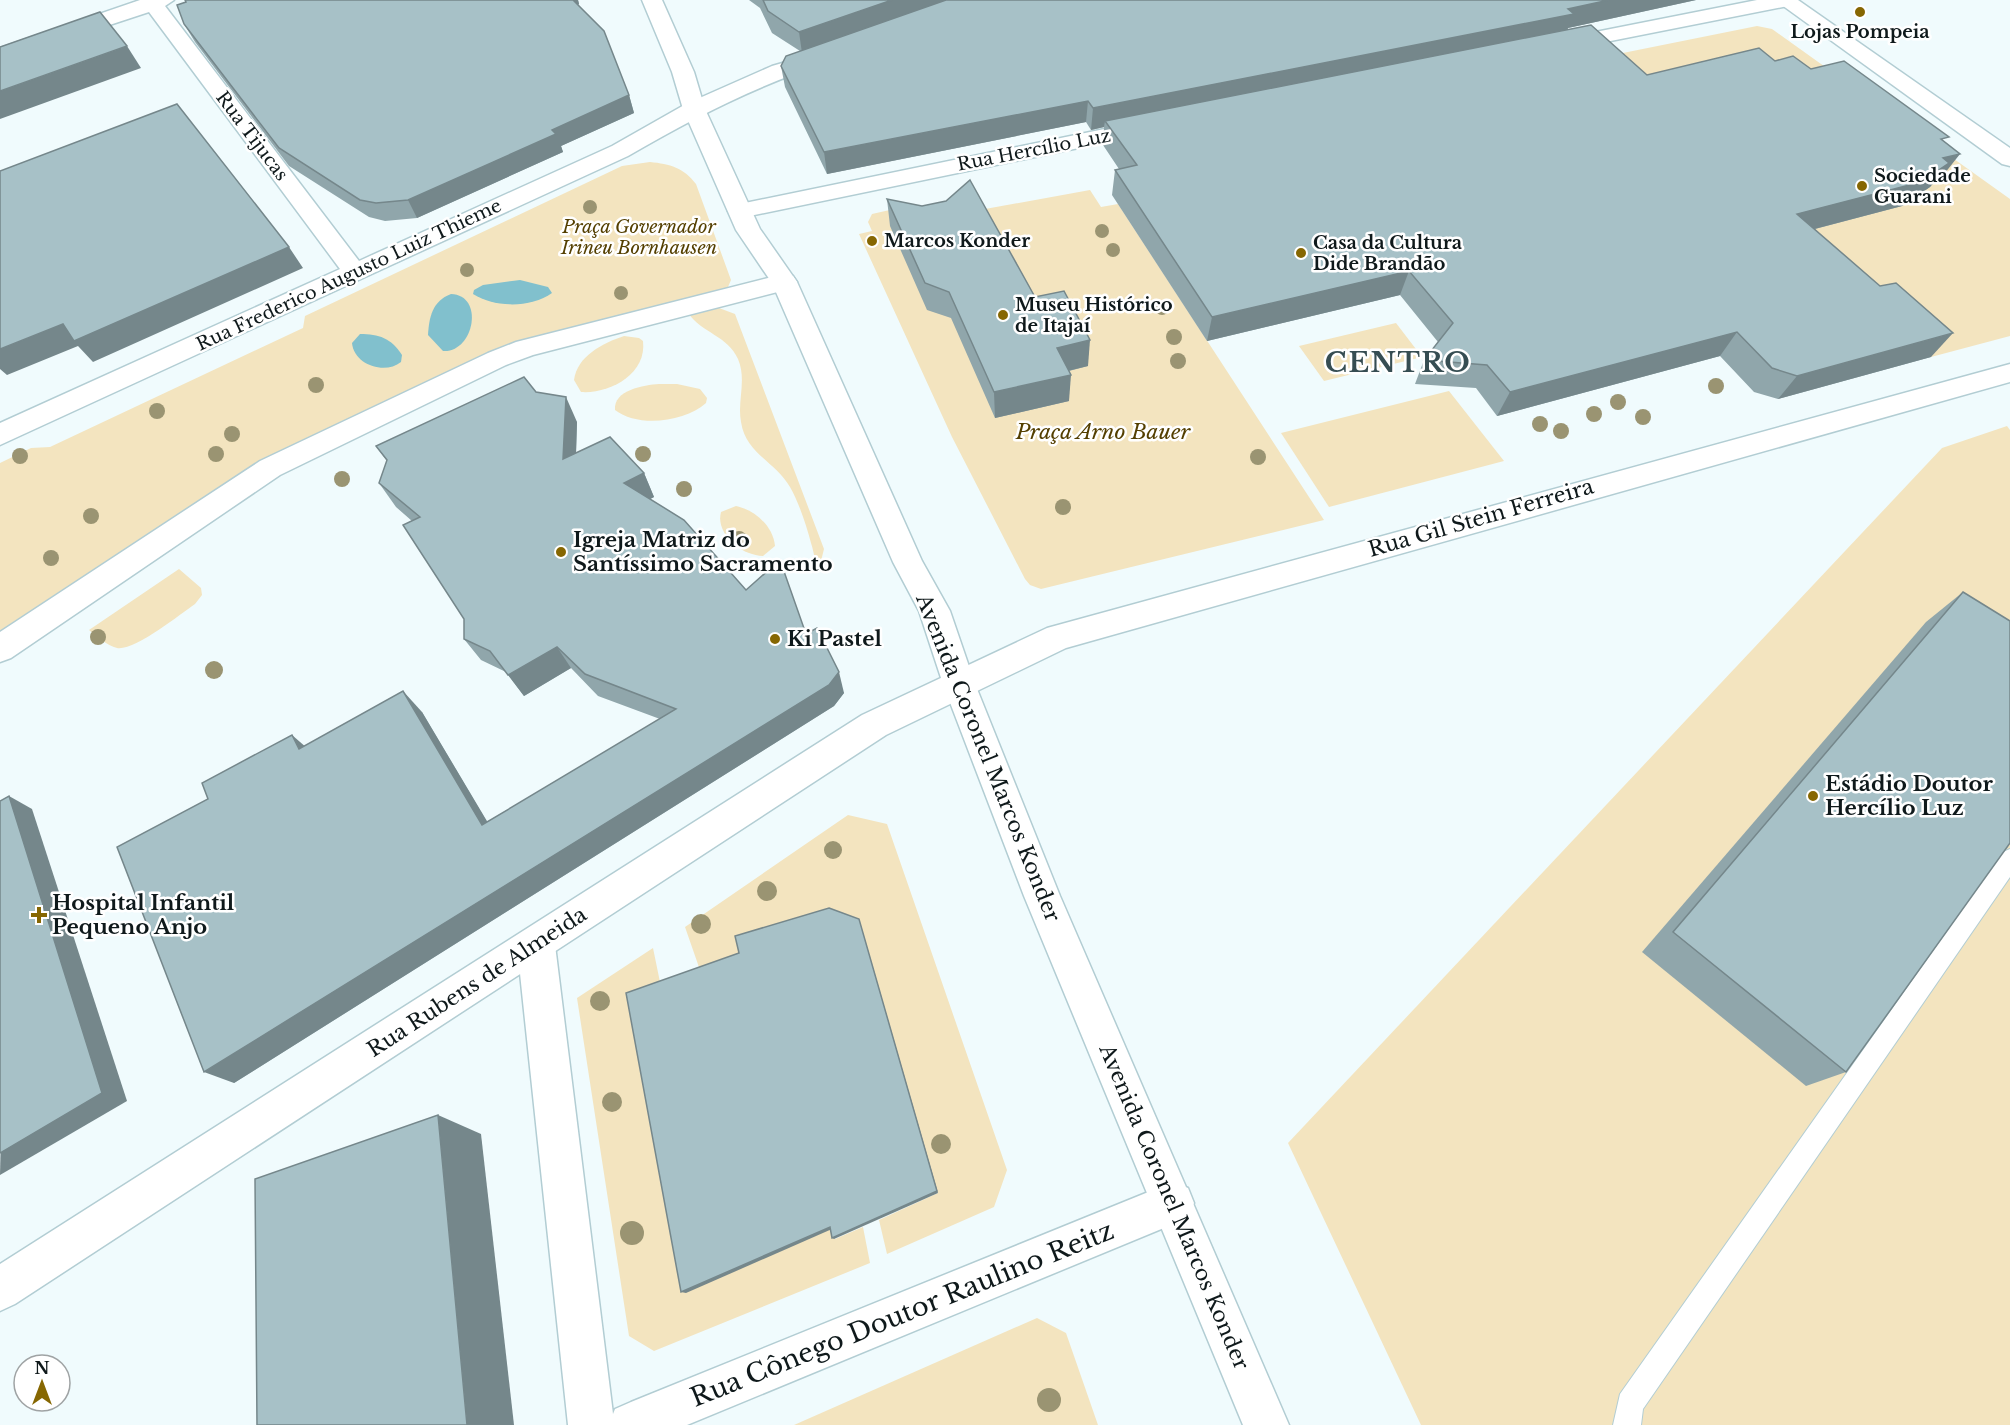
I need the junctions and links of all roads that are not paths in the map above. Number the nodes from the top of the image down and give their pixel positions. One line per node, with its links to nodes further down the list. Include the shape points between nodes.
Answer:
1 (652, 0): 7 (main road, Avenida Coronel Marcos Konder, via 683,72)
2 (1786, 0): 4 (main road); 9 (main road)
3 (155, 1): 6 (main road); 11 (main road, Rua Tijucas)
4 (1539, 49)
5 (840, 51): 7 (main road, Rua Frederico Augusto Luiz Thieme, via 780,71)
6 (0, 55)
7 (694, 109): 10 (main road, Avenida Coronel Marcos Konder); 11 (main road, Rua Frederico Augusto Luiz Thieme, via 620,151)
8 (1164, 124): 10 (main road, Rua Hercílio Luz)
9 (2010, 159)
10 (740, 211): 12 (main road, Avenida Coronel Marcos Konder, via 748,230)
11 (355, 272): 14 (main road, Rua Frederico Augusto Luiz Thieme)
12 (784, 282): 15 (main road, via 525,348 497,359 270,468); 16 (main road, Avenida Coronel Marcos Konder, via 908,562 934,611)
13 (2010, 373): 16 (main road, Rua Gil Stein Ferreira, via 1058,637)
14 (0, 435)
15 (0, 649)
16 (958, 684): 18 (main road, Rua Rubens de Almeida, via 874,725); 19 (main road, Avenida Coronel Marcos Konder, via 1042,896)
17 (2010, 859): 24 (lane, via 1630,1404)
18 (536, 945): 20 (main road, Rua Rubens de Almeida); 21 (main road)
19 (1173, 1203): 22 (main road, Rua Cônego Doutor Raulino Reitz); 23 (main road, Avenida Coronel Marcos Konder)
20 (0, 1289)
21 (591, 1425)
22 (631, 1425)
23 (1266, 1425)
24 (1627, 1425)

